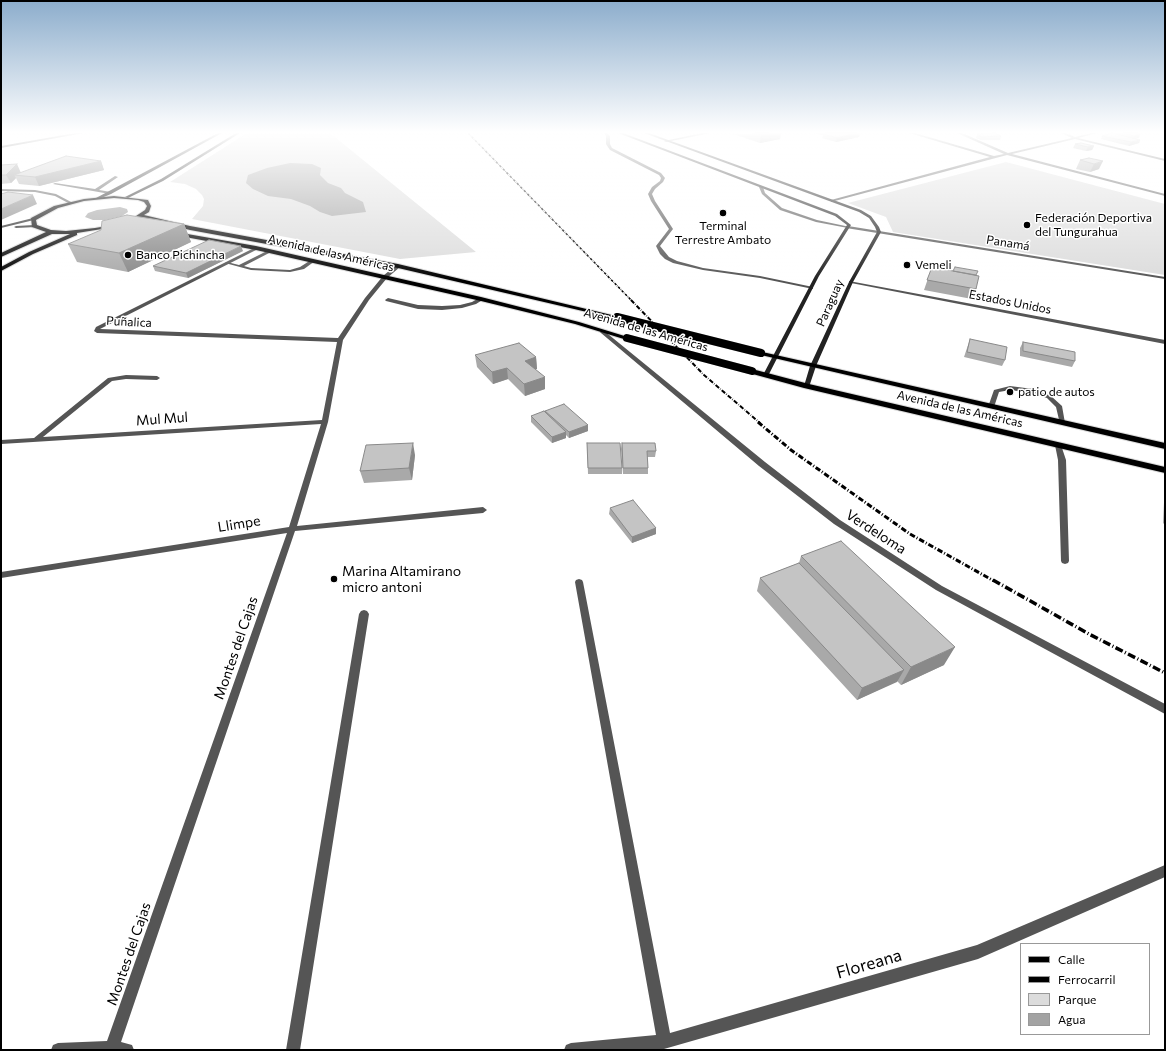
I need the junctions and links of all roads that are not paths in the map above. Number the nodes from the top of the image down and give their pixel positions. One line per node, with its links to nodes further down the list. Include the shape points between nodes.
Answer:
1 (108, 182): 12 (street)
2 (131, 182): 13 (main road)
3 (158, 182): 15 (main road)
4 (661, 182): 45 (street, via 650,194 671,229 658,246 667,258 703,268)
5 (747, 182): 10 (main road)
6 (780, 182): 17 (main road)
7 (902, 182): 17 (street)
8 (1115, 182): 14 (street)
9 (56, 184): 12 (street)
10 (760, 187): 24 (main road, via 836,215 849,225); 24 (street, Panamá, via 781,209 816,221)
11 (1, 190): 18 (street, via 56,195)
12 (96, 190): 13 (street)
13 (110, 193): 16 (main road)
14 (1165, 195)
15 (127, 197): 16 (main road); 19 (main road, via 146,202 149,206)
16 (98, 198): 18 (main road)
17 (832, 201): 28 (main road, via 870,217)
18 (71, 203): 20 (main road, via 44,212)
19 (140, 216): 21 (main road); 38 (main road, Avenida de las Américas, via 190,228)
20 (33, 219): 22 (main road); 25 (main road)
21 (119, 225): 23 (main road); 27 (main road)
22 (34, 226): 25 (main road); 26 (main road)
23 (134, 227)
24 (848, 227): 28 (street, Panamá); 45 (main road, Paraguay)
25 (1, 228)
26 (51, 232): 27 (main road); 34 (main road)
27 (82, 232): 39 (main road)
28 (880, 232): 43 (street, Panamá); 44 (main road, Paraguay)
29 (172, 233): 30 (main road, Avenida de las Américas)
30 (217, 240): 31 (street); 32 (main road, Avenida de las Américas)
31 (204, 246)
32 (256, 248): 33 (main road, Avenida de las Américas); 36 (street, Puñalica)
33 (269, 251): 35 (main road, Avenida de las Américas); 37 (street)
34 (1, 255)
35 (313, 261): 37 (street, via 302,268 290,271); 42 (main road, Avenida de las Américas)
36 (227, 263): 37 (street); 41 (street, Puñalica)
37 (240, 266)
38 (398, 266): 42 (street, Montes del Cajas); 51 (main road, Avenida de las Américas, bridge)
39 (1, 269)
40 (205, 270): 41 (street)
41 (212, 270): 49 (street, Puñalica, via 98,328 97,331)
42 (385, 277): 46 (main road, Avenida de las Américas); 49 (street, Montes del Cajas)
43 (1165, 278)
44 (851, 282): 50 (street, Estados Unidos); 52 (main road, Paraguay)
45 (811, 288): 51 (main road, Paraguay)
46 (481, 299): 47 (street, via 460,307 442,308 418,307); 48 (main road, Avenida de las Américas)
47 (388, 300)
48 (604, 332): 53 (main road, Avenida de las Américas, bridge); 70 (street, Verdeloma, via 762,464 837,522 939,588)
49 (340, 340): 57 (street, Montes del Cajas)
50 (1165, 342)
51 (775, 356): 52 (main road, Avenida de las Américas); 53 (main road, Paraguay)
52 (813, 366): 55 (main road, Paraguay); 56 (main road, Avenida de las Américas)
53 (766, 375): 55 (main road, Avenida de las Américas)
54 (157, 378): 59 (street, via 110,379)
55 (806, 386): 61 (main road, Avenida de las Américas)
56 (991, 407): 58 (main road, Avenida de las Américas); 58 (street, via 996,391 1010,388 1033,391 1049,397 1059,406)
57 (325, 422): 59 (street, Mul Mul); 65 (street, Montes del Cajas)
58 (1062, 423): 62 (main road, Avenida de las Américas)
59 (37, 439): 60 (street, Mul Mul)
60 (1, 442)
61 (1058, 445): 63 (main road, Avenida de las Américas); 66 (street, via 1062,460)
62 (1165, 446)
63 (1165, 470)
64 (483, 510): 65 (street, Llimpe)
65 (292, 529): 67 (street, Llimpe); 73 (street, Montes del Cajas)
66 (1065, 561)
67 (1, 575)
68 (579, 582): 72 (street)
69 (364, 614): 76 (street)
70 (1165, 709)
71 (1165, 871): 72 (street, Floreana, via 978,952)
72 (664, 1042): 77 (street, Floreana)
73 (111, 1049): 74 (street); 75 (street)
74 (58, 1050)
75 (127, 1050)
76 (293, 1050)
77 (571, 1050)

